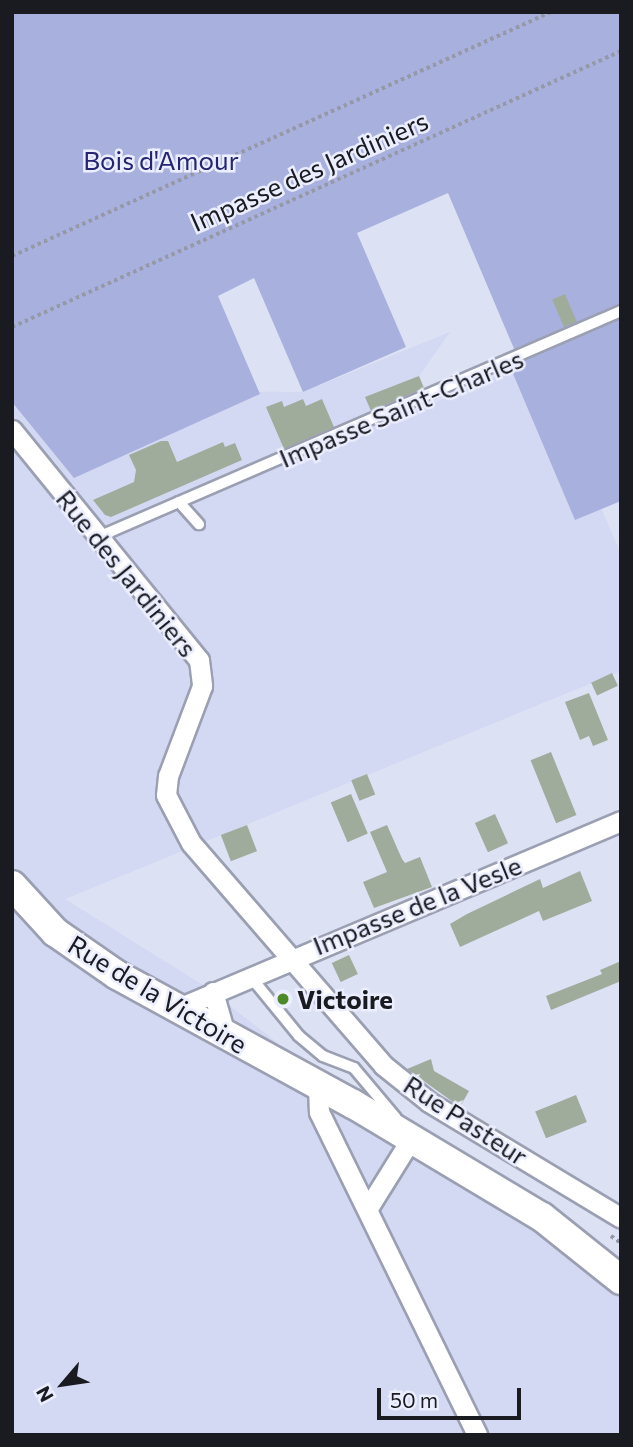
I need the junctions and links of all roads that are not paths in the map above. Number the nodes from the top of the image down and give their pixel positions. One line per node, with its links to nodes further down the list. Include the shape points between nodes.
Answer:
1 (621, 311): 3 (lane, Impasse Saint-Charles)
2 (12, 430): 5 (street, Rue des Jardiniers)
3 (179, 502): 4 (lane); 5 (lane, Impasse Saint-Charles)
4 (199, 524)
5 (98, 537): 7 (street, Rue des Jardiniers, via 199,660 202,686 168,776 166,795)
6 (621, 821): 9 (street, Impasse de la Vesle)
7 (191, 843): 9 (street, Rue Pasteur)
8 (12, 885): 12 (street, Rue de la Victoire, via 55,932)
9 (290, 958): 10 (street, Impasse de la Vesle); 17 (street, Rue Pasteur, via 383,1065 429,1102)
10 (250, 976): 11 (street, Impasse de la Vesle); 15 (lane, via 299,1036 323,1056 361,1075)
11 (213, 992): 12 (street, Impasse de la Vesle); 13 (street)
12 (176, 1009): 13 (street, Rue de la Victoire)
13 (226, 1037): 14 (street, Rue de la Victoire)
14 (318, 1086): 15 (street, Rue de la Victoire); 16 (street, via 319,1112)
15 (411, 1139): 16 (street); 18 (street, Rue de la Victoire, via 542,1217)
16 (368, 1208): 19 (street)
17 (621, 1218)
18 (621, 1280)
19 (477, 1435)

